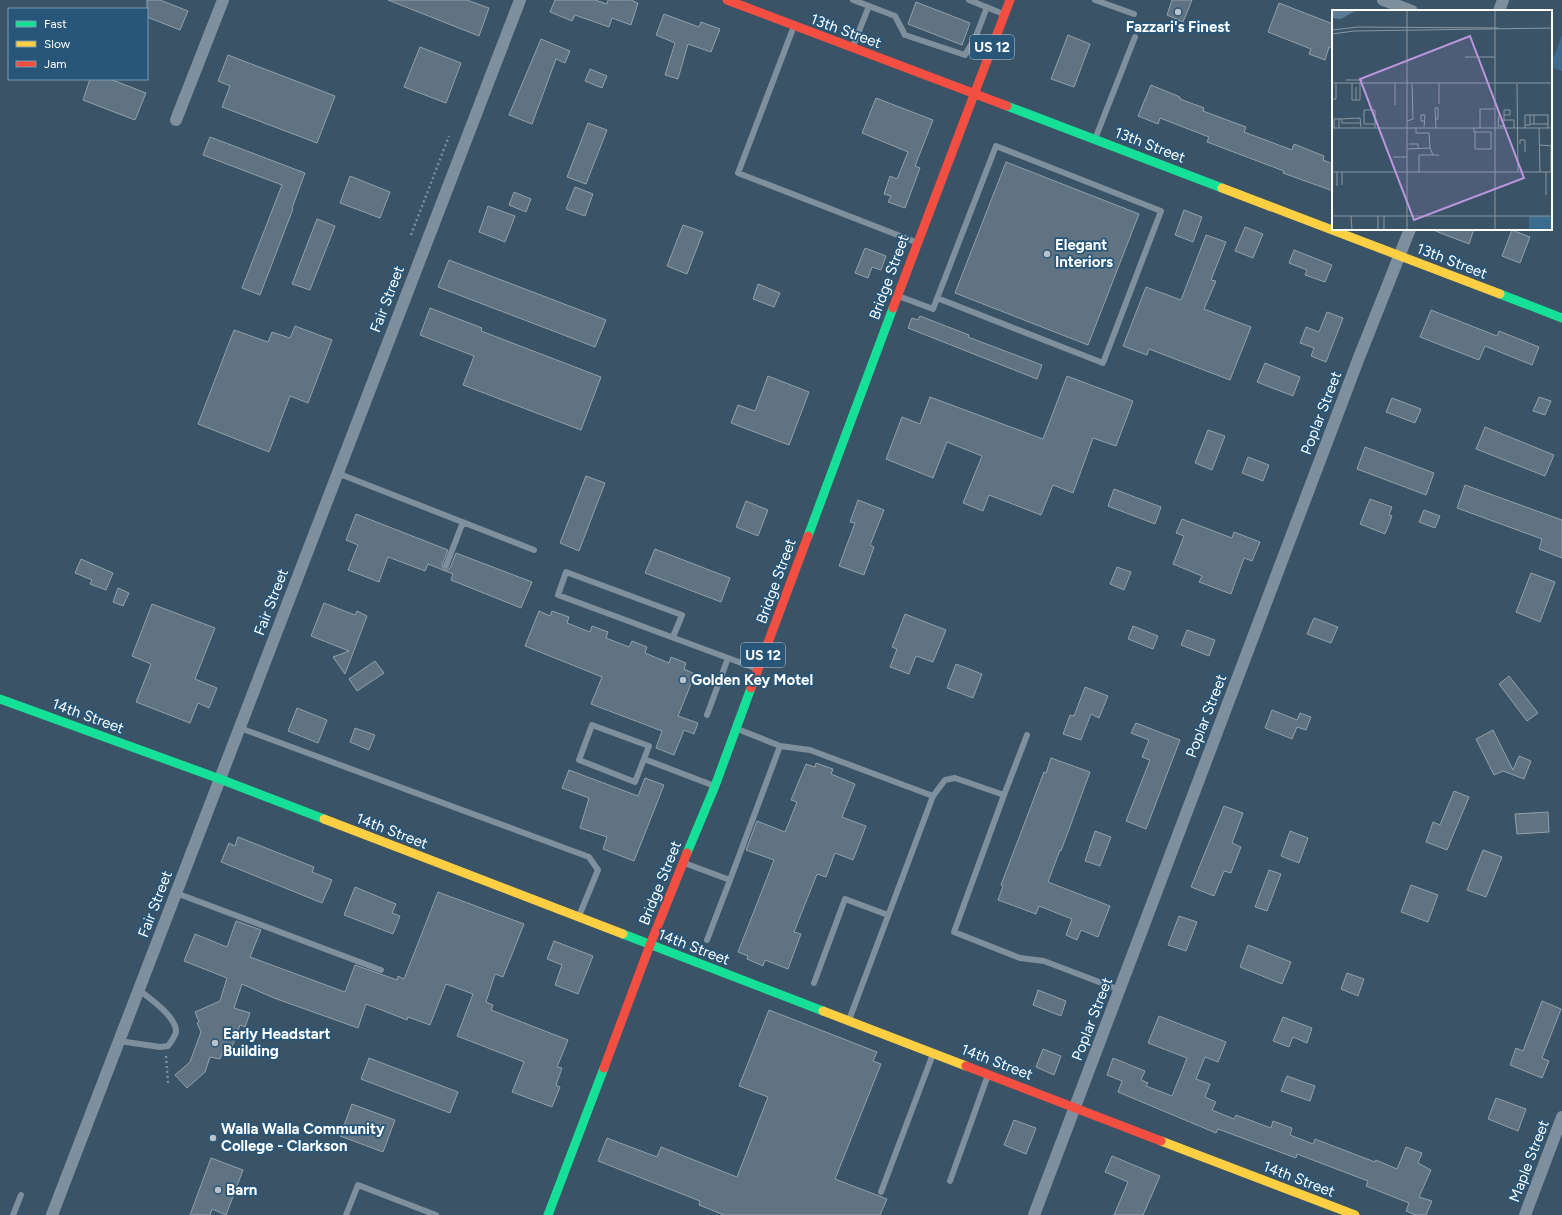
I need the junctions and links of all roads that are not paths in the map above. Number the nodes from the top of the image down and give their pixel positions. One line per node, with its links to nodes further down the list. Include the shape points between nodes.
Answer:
1 (223, 0): 20 (street)
2 (520, 0): 28 (street, Fair Street)
3 (727, 0): 16 (main road, 13th Street)
4 (853, 0): 10 (lane)
5 (971, 0): 11 (lane)
6 (1010, 0): 14 (main road, Bridge Street / US 12)
7 (1095, 0): 15 (lane)
8 (1383, 0): 12 (street)
9 (1503, 0): 13 (street)
10 (869, 6): 11 (lane, via 895,16 905,35 965,55 976,36); 18 (lane)
11 (987, 7): 14 (lane)
12 (1409, 10)
13 (1499, 10)
14 (1005, 14): 19 (main road, Bridge Street / US 12)
15 (1134, 14)
16 (794, 26): 18 (main road, 13th Street); 23 (lane, via 738,173)
17 (1135, 37): 21 (lane)
18 (852, 48): 19 (main road, 13th Street)
19 (974, 93): 21 (main road, 13th Street); 23 (main road, Bridge Street / US 12)
20 (176, 120)
21 (1095, 139): 24 (main road, 13th Street)
22 (1410, 230): 24 (street, Poplar Street)
23 (917, 242): 25 (main road, Bridge Street / US 12)
24 (1398, 256): 27 (main road, 13th Street); 56 (street, Poplar Street)
25 (897, 296): 26 (lane, via 933,310); 34 (main road, Bridge Street / US 12)
26 (937, 298): 26 (lane, via 996,146 1162,211 1103,362)
27 (1562, 318)
28 (337, 473): 29 (lane); 37 (street, Fair Street)
29 (463, 522): 30 (lane); 31 (lane)
30 (534, 550)
31 (446, 566)
32 (673, 637): 32 (lane, via 558,595 566,572 682,615); 33 (lane)
33 (728, 658): 34 (lane); 36 (lane)
34 (758, 669): 38 (main road, Bridge Street / US 12)
35 (0, 699): 42 (main road, 14th Street)
36 (707, 715)
37 (240, 728): 42 (street, Fair Street); 50 (lane, via 589,856 598,870)
38 (736, 729): 40 (lane); 43 (main road, Bridge Street / US 12)
39 (1027, 735): 44 (lane)
40 (780, 746): 45 (lane, via 810,750); 47 (lane)
41 (644, 759): 41 (lane, via 649,746 592,724 579,760 635,782); 43 (lane)
42 (220, 779): 48 (street, Fair Street); 50 (main road, 14th Street)
43 (715, 786): 46 (main road, Bridge Street / US 12)
44 (1004, 795): 45 (lane, via 955,778 945,780); 56 (lane, via 954,932 1020,958 1044,961)
45 (933, 796): 49 (lane)
46 (684, 863): 47 (lane); 52 (main road, Bridge Street / US 12)
47 (730, 880): 51 (lane)
48 (176, 893): 53 (lane); 55 (street, Fair Street)
49 (888, 916): 54 (lane, via 845,899); 57 (lane)
50 (579, 918): 52 (main road, 14th Street)
51 (707, 940)
52 (650, 945): 57 (main road, 14th Street); 70 (main road, Bridge Street / US 12)
53 (381, 970)
54 (814, 983)
55 (139, 990): 58 (street, Fair Street); 58 (lane, via 167,1014 176,1032 168,1046)
56 (1120, 990): 61 (street, Poplar Street)
57 (849, 1020): 59 (main road, 14th Street)
58 (119, 1041): 67 (street, Fair Street)
59 (933, 1052): 60 (main road, 14th Street); 64 (lane)
60 (989, 1073): 61 (main road, 14th Street); 63 (lane)
61 (1075, 1108): 71 (street, Poplar Street); 72 (main road, 14th Street)
62 (1562, 1117): 73 (street, Maple Street)
63 (950, 1181)
64 (881, 1192)
65 (21, 1195): 66 (lane)
66 (14, 1215)
67 (52, 1215)
68 (346, 1215): 69 (lane, via 358,1185)
69 (436, 1215)
70 (548, 1215)
71 (1034, 1215)
72 (1355, 1215)
73 (1525, 1215)

